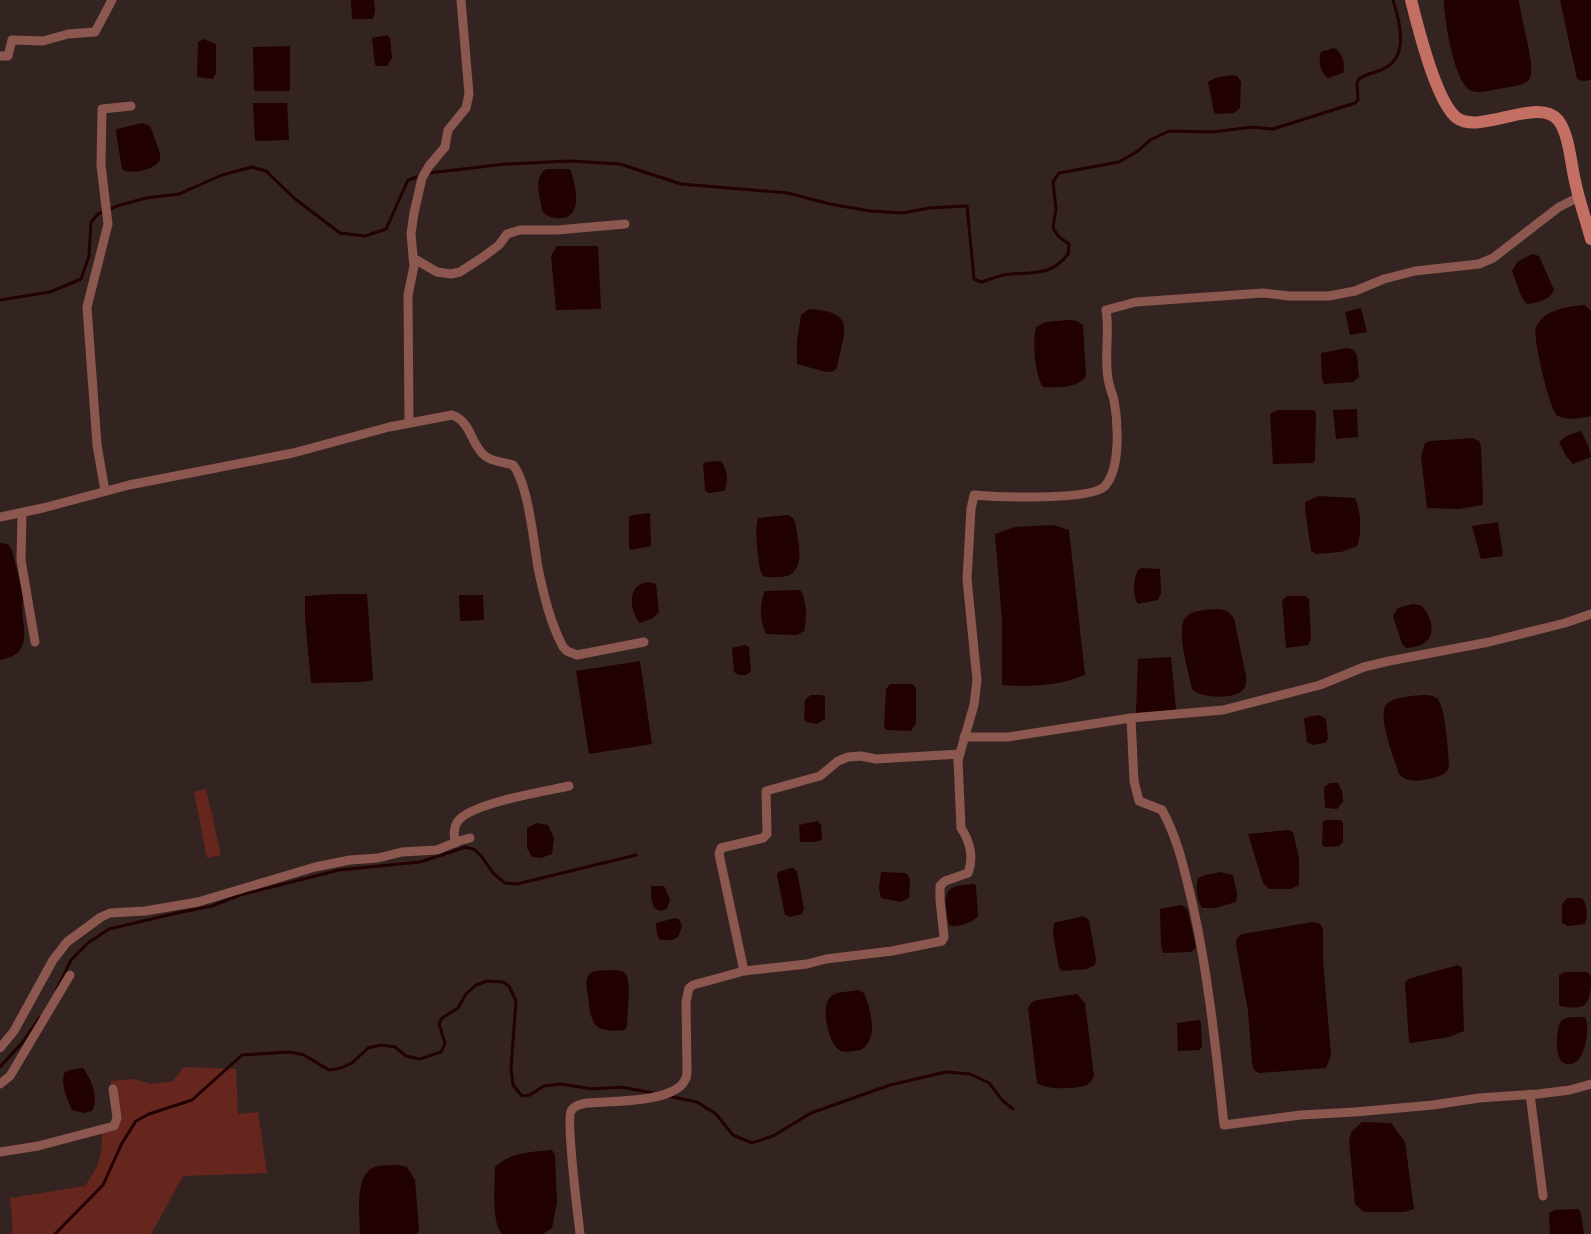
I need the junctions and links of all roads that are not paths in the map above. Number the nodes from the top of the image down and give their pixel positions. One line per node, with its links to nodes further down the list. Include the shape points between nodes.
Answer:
1 (112, 0): 4 (street, via 95,32 43,41 12,40 8,56)
2 (462, 0): 9 (street, via 469,94 466,108 448,130 445,147 422,178 411,234)
3 (1411, 0): 6 (main road, via 1441,98 1449,109 1457,118 1475,122 1526,112 1551,114 1563,129)
4 (0, 56)
5 (131, 106): 11 (street, via 102,109 101,165 108,224 87,307 97,445)
6 (1579, 197): 8 (main road); 18 (street, via 1479,264 1414,271 1329,296 1263,292 1136,302 1106,310 1106,367 1114,400 1117,446 1105,486 1096,491 1058,496 974,495 968,579 977,680)
7 (625, 224): 9 (street, via 520,230 507,234 500,245 451,274 437,272)
8 (1591, 238)
9 (413, 258): 10 (street, via 408,295)
10 (409, 422): 11 (street, via 319,447); 16 (street, via 456,416 466,423 484,454 516,468 546,606 567,651 577,655)
11 (105, 491): 12 (street)
12 (22, 513): 13 (street); 15 (street, via 21,560)
13 (0, 517)
14 (1591, 614): 17 (street, via 1489,642 1389,661 1320,685 1223,710)
15 (35, 642)
16 (644, 642)
17 (1131, 718): 18 (street, via 1008,737); 29 (street, via 1134,781 1140,801 1162,810 1179,848 1187,881 1209,984 1224,1125)
18 (964, 737): 19 (street)
19 (960, 754): 23 (street, via 961,828 967,836 971,865 968,873 940,886 942,941); 23 (street, via 848,758 820,776 766,791 767,834 721,848 720,854)
20 (569, 786): 22 (street, via 498,802 465,814 454,830)
21 (470, 838): 22 (street)
22 (455, 843): 25 (street, via 437,850 315,867 198,902 101,917 67,942 53,960 14,1031)
23 (744, 972): 32 (street, via 689,988 687,1071 685,1081 677,1089 644,1099 587,1102 572,1110)
24 (70, 975): 26 (street, via 10,1076)
25 (0, 1048)
26 (0, 1084)
27 (1591, 1084): 29 (street)
28 (113, 1089): 30 (street, via 117,1118 114,1126)
29 (1530, 1094): 31 (street)
30 (0, 1152)
31 (1543, 1196)
32 (580, 1234)

